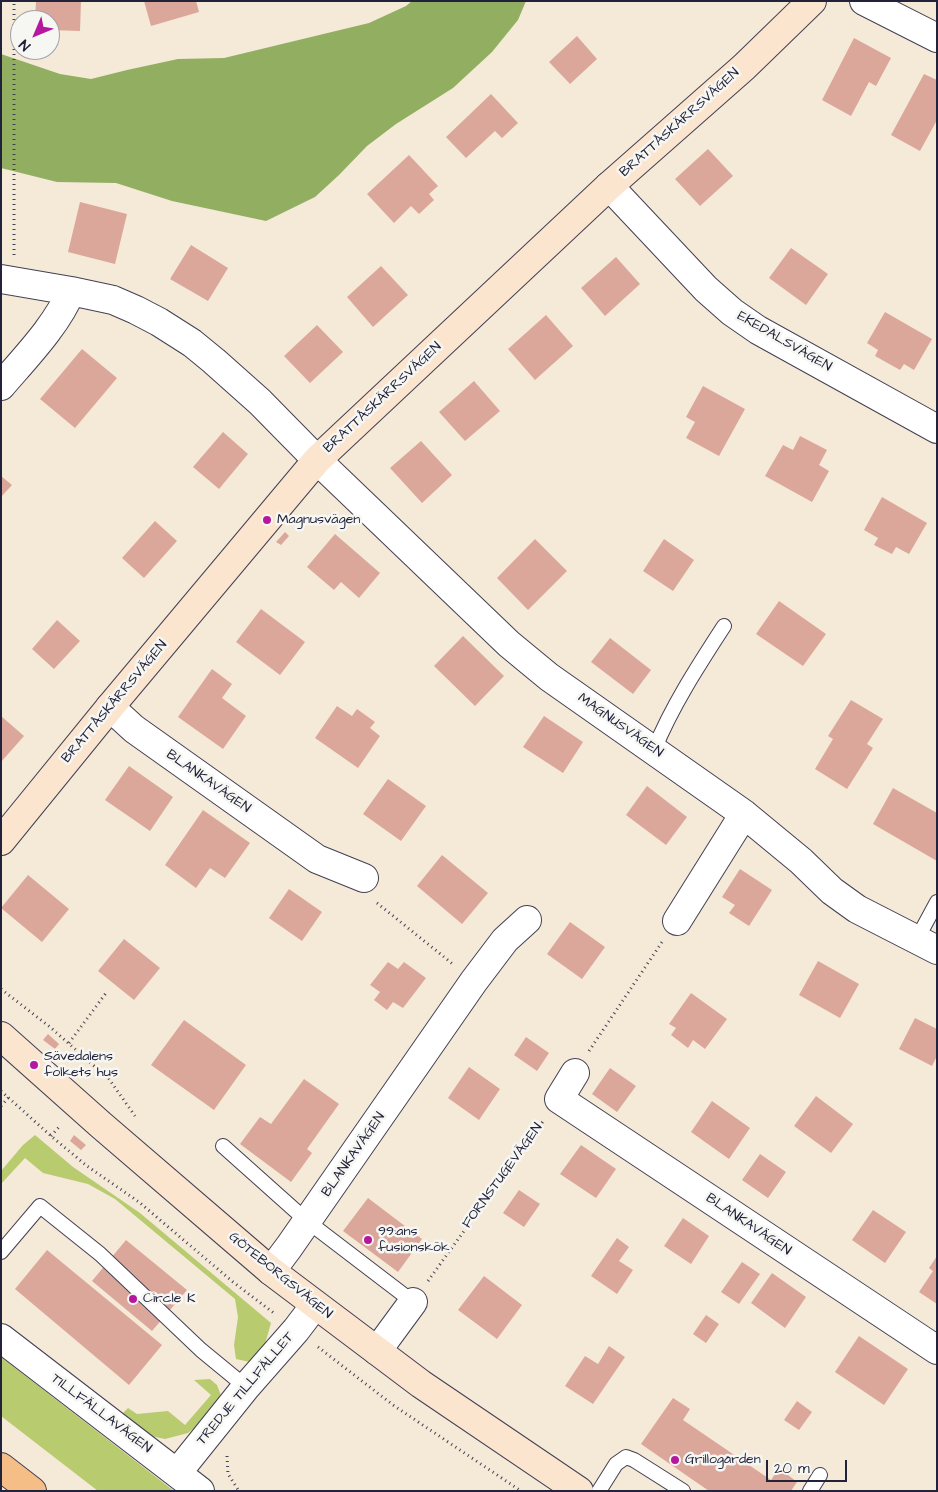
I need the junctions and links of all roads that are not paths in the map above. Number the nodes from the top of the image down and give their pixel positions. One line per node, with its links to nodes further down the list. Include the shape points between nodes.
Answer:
1 (812, 1): 4 (street, BRATTÅSKÄRRSVÄGEN, via 744,67)
2 (864, 1): 3 (street)
3 (937, 38)
4 (609, 186): 8 (street, EKEDALSVÄGEN, via 706,289 732,312 758,330); 9 (street, BRATTÅSKÄRRSVÄGEN)
5 (8, 280): 6 (street, MAGNUSVÄGEN)
6 (71, 291): 7 (street, via 54,322); 9 (street, MAGNUSVÄGEN, via 113,300 192,342 260,402)
7 (1, 386)
8 (937, 429)
9 (317, 460): 11 (street, BRATTÅSKÄRRSVÄGEN); 12 (street, MAGNUSVÄGEN, via 509,644 549,678)
10 (724, 626): 12 (lane, via 686,686)
11 (110, 707): 14 (street, BRATTÅSKÄRRSVÄGEN); 15 (street, BLANKAVÄGEN, via 134,729 316,859)
12 (654, 750): 13 (street, MAGNUSVÄGEN)
13 (744, 814): 18 (street); 19 (street, MAGNUSVÄGEN, via 857,909)
14 (1, 841)
15 (364, 878)
16 (937, 902): 19 (lane)
17 (527, 920): 23 (street, BLANKAVÄGEN, via 505,940 474,981)
18 (676, 921)
19 (927, 944)
20 (1, 1036): 25 (street, GÖTEBORGSVÄGEN)
21 (575, 1073): 29 (street, BLANKAVÄGEN, via 559,1099)
22 (223, 1146): 23 (lane)
23 (307, 1221): 25 (street, BLANKAVÄGEN); 26 (lane)
24 (1, 1252): 31 (lane, via 40,1206 100,1254 201,1350)
25 (271, 1271): 27 (street, GÖTEBORGSVÄGEN)
26 (413, 1302): 30 (street)
27 (315, 1305): 30 (street, GÖTEBORGSVÄGEN); 31 (street, TREDJE TILLFÄLLET)
28 (1, 1338): 33 (street, TILLFÄLLAVÄGEN)
29 (937, 1350)
30 (377, 1351): 37 (street, GÖTEBORGSVÄGEN)
31 (246, 1387): 33 (street, TREDJE TILLFÄLLET)
32 (1, 1467): 35 (highway)
33 (177, 1473): 36 (street, TILLFÄLLAVÄGEN)
34 (820, 1475): 40 (lane)
35 (32, 1491)
36 (200, 1491)
37 (579, 1491)
38 (599, 1491): 39 (lane, via 616,1464 626,1457)
39 (683, 1491)
40 (810, 1491)

